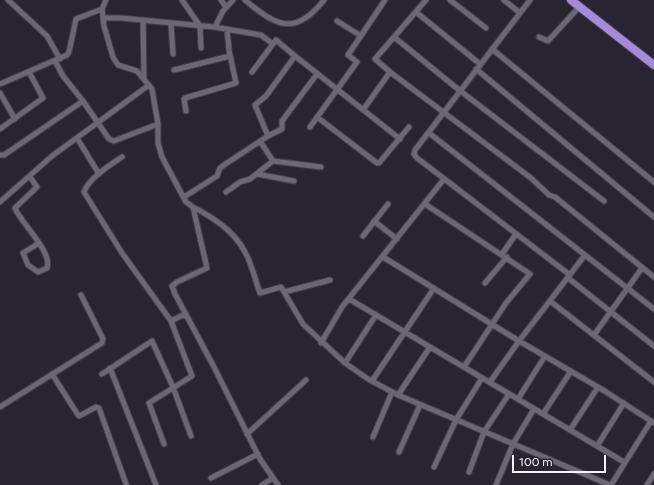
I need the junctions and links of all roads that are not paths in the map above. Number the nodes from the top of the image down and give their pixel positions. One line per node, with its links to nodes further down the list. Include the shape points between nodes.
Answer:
1 (8, 0): 36 (street, via 42,31)
2 (106, 0): 16 (street)
3 (182, 0): 23 (street)
4 (221, 0): 15 (street)
5 (233, 0): 15 (street)
6 (245, 0): 7 (street, via 271,21 280,24 304,20)
7 (324, 0)
8 (386, 0): 27 (street)
9 (426, 0): 17 (street)
10 (450, 0): 25 (street)
11 (504, 0): 18 (street)
12 (530, 0): 18 (street)
13 (571, 0): 14 (highway)
14 (580, 6): 28 (street, via 548,41); 39 (highway)
15 (226, 7): 24 (street)
16 (102, 9): 19 (street); 36 (street, via 76,19 69,52)
17 (416, 12): 29 (street); 38 (street)
18 (520, 13): 32 (street)
19 (103, 18): 20 (street); 46 (street, via 106,36 118,64 137,71)
20 (142, 20): 22 (street); 46 (street)
21 (337, 21): 27 (street)
22 (171, 24): 23 (street); 33 (street)
23 (200, 26): 24 (street); 31 (street)
24 (216, 27): 26 (street)
25 (486, 28)
26 (227, 29): 30 (street, via 261,35); 34 (street)
27 (361, 36): 49 (street, via 348,55 357,62)
28 (538, 36)
29 (394, 38): 44 (street, via 375,59); 50 (street)
30 (273, 44): 35 (street, via 276,40); 43 (street)
31 (201, 48)
32 (492, 49): 38 (street); 77 (street)
33 (173, 54)
34 (230, 56): 41 (street); 54 (street, via 236,83 185,98)
35 (295, 56): 45 (street); 64 (street, via 266,96 255,105)
36 (60, 59): 37 (street)
37 (55, 61): 42 (street); 52 (street, via 63,76)
38 (480, 64): 40 (street)
39 (654, 65)
40 (476, 69): 50 (street); 85 (street)
41 (174, 70)
42 (29, 72): 47 (street); 57 (street, via 43,98)
43 (252, 72)
44 (390, 72): 53 (street); 55 (street)
45 (317, 74): 49 (street); 64 (street, via 282,121 282,129)
46 (144, 78): 48 (street)
47 (0, 84)
48 (149, 85): 58 (street); 59 (street, via 152,89)
49 (338, 90): 53 (street); 56 (street)
50 (459, 90): 55 (street); 80 (street)
51 (0, 93): 57 (street)
52 (83, 101): 58 (street); 68 (street, via 4,155)
53 (363, 110): 66 (street)
54 (186, 111)
55 (443, 113): 63 (street); 94 (street, via 555,197)
56 (317, 118): 60 (street); 66 (street, via 376,163 379,163)
57 (15, 119): 62 (street)
58 (98, 123): 59 (street, via 105,134 114,141); 65 (street)
59 (158, 124): 79 (street, via 158,143 162,157)
60 (310, 127)
61 (409, 128): 66 (street)
62 (0, 129)
63 (429, 133): 75 (street, via 414,154); 91 (street)
64 (268, 136): 67 (street)
65 (77, 138): 72 (street); 74 (street, via 52,156)
66 (400, 139)
67 (260, 141): 70 (street); 79 (street, via 220,168 217,176)
68 (0, 155)
69 (122, 157): 72 (street)
70 (273, 162): 71 (street); 73 (street)
71 (321, 166)
72 (99, 174): 109 (street, via 84,192 122,253)
73 (257, 174): 76 (street); 78 (street)
74 (30, 177): 81 (street); 90 (street, via 37,187 15,208)
75 (444, 179): 83 (street); 87 (street)
76 (294, 181)
77 (654, 182)
78 (226, 192)
79 (184, 197): 84 (street)
80 (604, 201)
81 (0, 202)
82 (388, 204): 86 (street)
83 (425, 204): 89 (street); 92 (street)
84 (193, 207): 101 (street, via 214,218 233,235 245,252 260,293 281,287); 107 (street, via 207,268 172,286)
85 (654, 217)
86 (374, 222): 88 (street); 89 (street)
87 (516, 234): 92 (street); 95 (street)
88 (363, 236)
89 (398, 239): 93 (street)
90 (39, 243): 90 (street, via 48,265 38,272 28,265 23,253)
91 (585, 255): 95 (street); 100 (street)
92 (504, 256): 98 (street); 110 (street, via 530,276 506,303)
93 (384, 257): 99 (street); 103 (street)
94 (642, 268): 96 (street); 100 (street)
95 (569, 276): 104 (street); 106 (street)
96 (654, 278)
97 (330, 280): 101 (street)
98 (485, 283)
99 (434, 288): 110 (street); 111 (street)
100 (628, 288): 105 (street); 106 (street)
101 (284, 292): 114 (street, via 303,324)
102 (81, 295): 122 (street, via 103,341)
103 (348, 299): 108 (street); 114 (street)
104 (550, 301): 112 (street); 113 (street)
105 (654, 308)
106 (611, 312): 112 (street); 115 (street)
107 (185, 314): 109 (street); 144 (street)
108 (376, 315): 111 (street); 118 (street)
109 (171, 321): 129 (street, via 192,376)
110 (493, 324): 113 (street); 119 (street)
111 (405, 332): 116 (street); 126 (street)
112 (594, 335): 128 (street)
113 (519, 341): 117 (street); 127 (street)
114 (321, 343): 118 (street)
115 (654, 346)
116 (430, 347): 119 (street); 133 (street)
117 (545, 356): 121 (street); 134 (street)
118 (345, 363): 126 (street)
119 (464, 367): 124 (street)
120 (110, 368): 123 (street); 129 (street, via 152,341); 159 (street)
121 (571, 371): 130 (street); 139 (street)
122 (52, 374): 137 (street); 158 (street, via 78,415 99,408)
123 (102, 374)
124 (482, 378): 127 (street); 140 (street)
125 (306, 380): 144 (street)
126 (372, 381): 131 (street)
127 (490, 382): 132 (street)
128 (654, 382)
129 (173, 387): 145 (street); 147 (street, via 149,403)
130 (598, 387): 135 (street); 142 (street)
131 (392, 392): 133 (street); 146 (street)
132 (508, 394): 134 (street); 143 (street)
133 (398, 395): 136 (street)
134 (518, 399): 138 (street)
135 (624, 403): 141 (street); 149 (street)
136 (420, 404): 140 (street); 150 (street)
137 (0, 407)
138 (534, 409): 139 (street); 148 (street)
139 (543, 414): 142 (street)
140 (456, 420): 143 (street); 153 (street)
141 (652, 422): 152 (street)
142 (570, 430): 149 (street)
143 (484, 432): 148 (street); 154 (street)
144 (247, 434): 151 (street)
145 (191, 436)
146 (373, 437)
147 (164, 444)
148 (514, 444): 162 (street); 163 (street)
149 (597, 446): 152 (street)
150 (399, 452)
151 (258, 454): 156 (street); 157 (street)
152 (624, 462): 163 (street)
153 (434, 468)
154 (469, 472)
155 (654, 474): 164 (street)
156 (212, 478)
157 (272, 478): 160 (street); 161 (street)
158 (126, 484)
159 (156, 485)
160 (262, 485)
161 (278, 485)
162 (496, 485)
163 (611, 485)
164 (647, 485)

